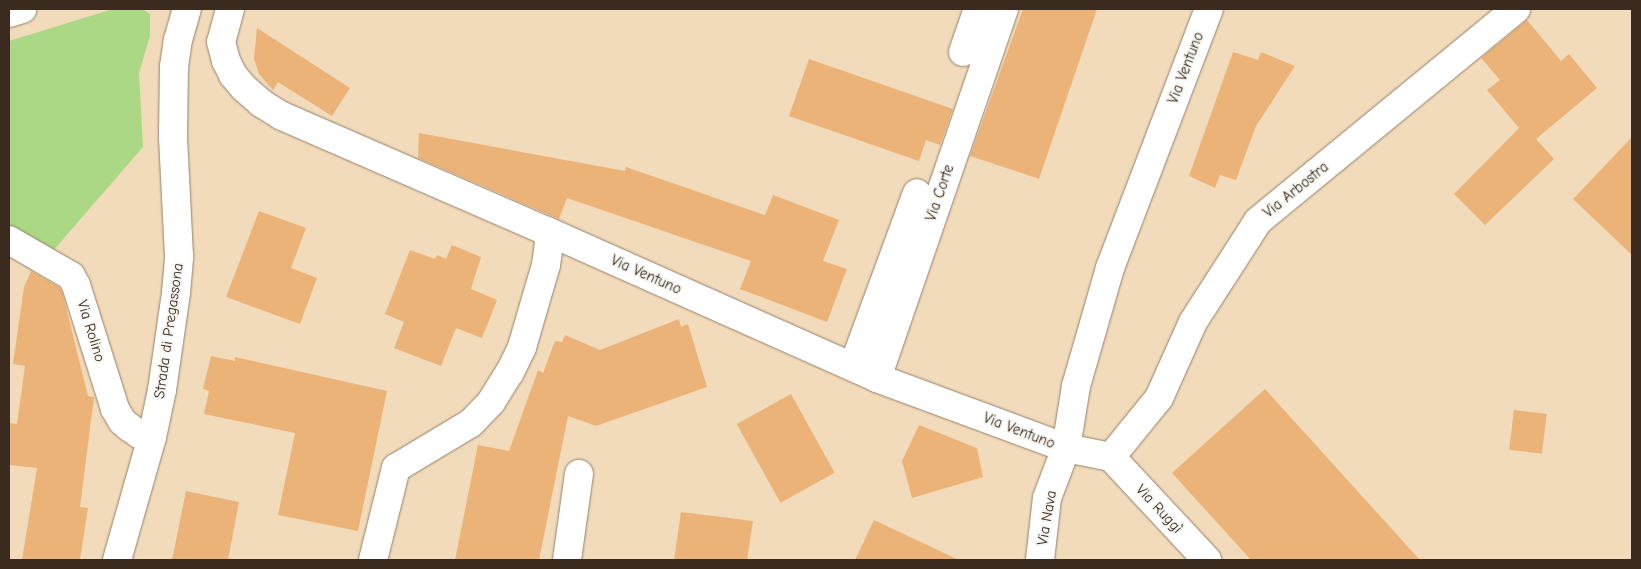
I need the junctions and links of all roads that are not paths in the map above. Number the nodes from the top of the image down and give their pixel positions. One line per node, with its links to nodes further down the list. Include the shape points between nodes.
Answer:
1 (22, 9): 8 (street)
2 (186, 9): 14 (street, Strada di Pregassona, via 174,67 179,256 162,390)
3 (230, 9): 11 (street, Via Ventuno, via 221,42 226,62 244,88 261,103 282,116)
4 (978, 9): 9 (street)
5 (1004, 9): 13 (street, Via Corte)
6 (1209, 9): 15 (street, Via Ventuno, via 1110,268 1076,386)
7 (1516, 9): 16 (street, Via Arbostra, via 1258,221 1192,322 1160,398)
8 (9, 13)
9 (963, 52)
10 (917, 193): 13 (street)
11 (548, 231): 13 (street, Via Ventuno); 19 (street, via 546,264 522,347 510,372 491,402 471,423 396,468)
12 (9, 240): 14 (street, Via Rolino, via 71,276 115,409 129,427)
13 (865, 372): 15 (street, Via Ventuno)
14 (152, 437): 18 (street, Strada di Pregassona)
15 (1066, 448): 16 (street); 21 (street, Via Nava, via 1047,498)
16 (1111, 457): 22 (street, Via Ruggì)
17 (579, 474): 20 (street)
18 (117, 560)
19 (373, 560)
20 (567, 560)
21 (1040, 560)
22 (1207, 560)

